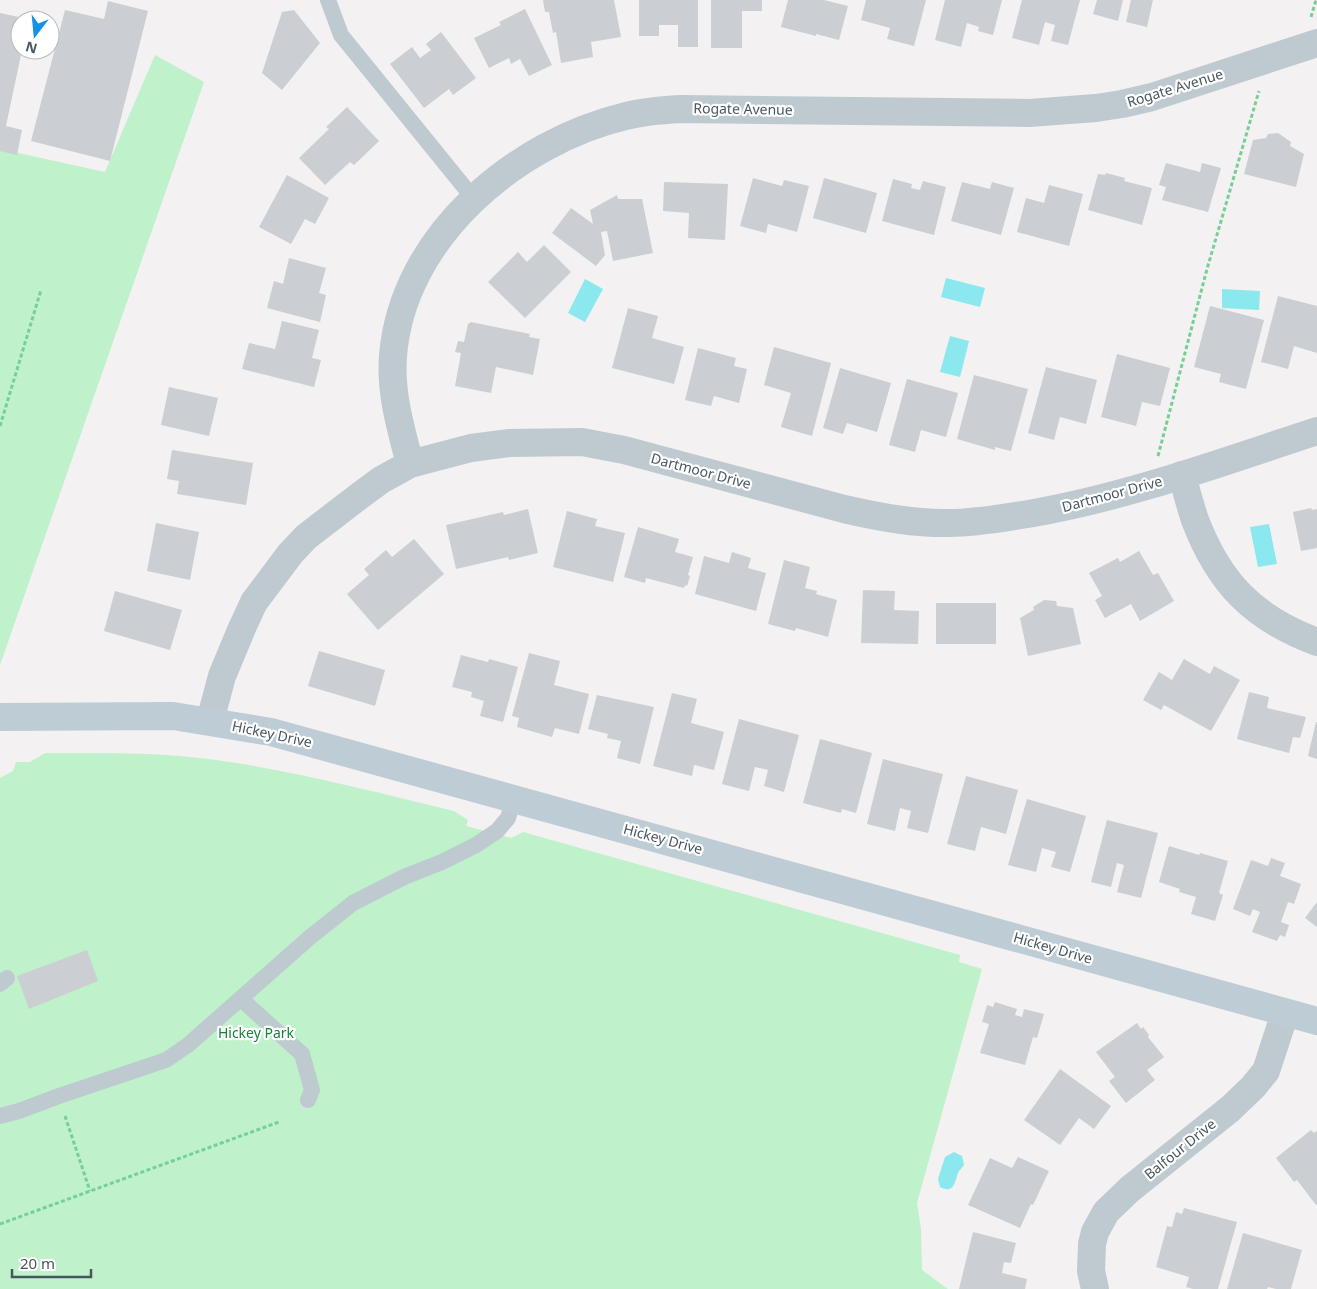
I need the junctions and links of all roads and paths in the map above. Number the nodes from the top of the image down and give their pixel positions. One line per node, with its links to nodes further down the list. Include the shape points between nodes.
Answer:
1 (328, 0): 5 (lane, via 341,35)
2 (1316, 0): 3 (path)
3 (1314, 32): 5 (street, Rogate Avenue, via 1152,97 1122,104 1029,113 682,109 626,116 601,123 540,151)
4 (1256, 100): 9 (path)
5 (474, 198): 10 (street, Rogate Avenue, via 441,234 426,257 402,311 393,356 393,380)
6 (41, 290): 7 (path)
7 (0, 426)
8 (1317, 431): 11 (street, Dartmoor Drive)
9 (1157, 458)
10 (410, 464): 11 (street, Dartmoor Drive, via 471,448 510,443 582,442 624,450 844,509 904,520 948,523 988,520 1078,505); 14 (street, Dartmoor Drive, via 358,496 306,537 290,554 254,602 222,676)
11 (1182, 476): 12 (street, via 1206,547 1225,578 1251,606 1279,625)
12 (1317, 642)
13 (0, 717): 14 (street, Hickey Drive, via 173,716)
14 (210, 721): 15 (street, Hickey Drive, via 297,738)
15 (514, 798): 16 (lane, via 508,818 498,831 476,845 353,903); 17 (street, Hickey Drive)
16 (241, 999): 19 (lane, via 302,1054 312,1090); 20 (lane, via 166,1060)
17 (1285, 1012): 18 (street, Hickey Drive); 25 (street, Balfour Drive, via 1269,1064 1254,1087 1106,1212 1092,1244 1091,1270)
18 (1317, 1021)
19 (308, 1100)
20 (0, 1116)
21 (279, 1122): 23 (path)
22 (70, 1133): 23 (path)
23 (90, 1191): 24 (path)
24 (0, 1224)
25 (1095, 1289)

